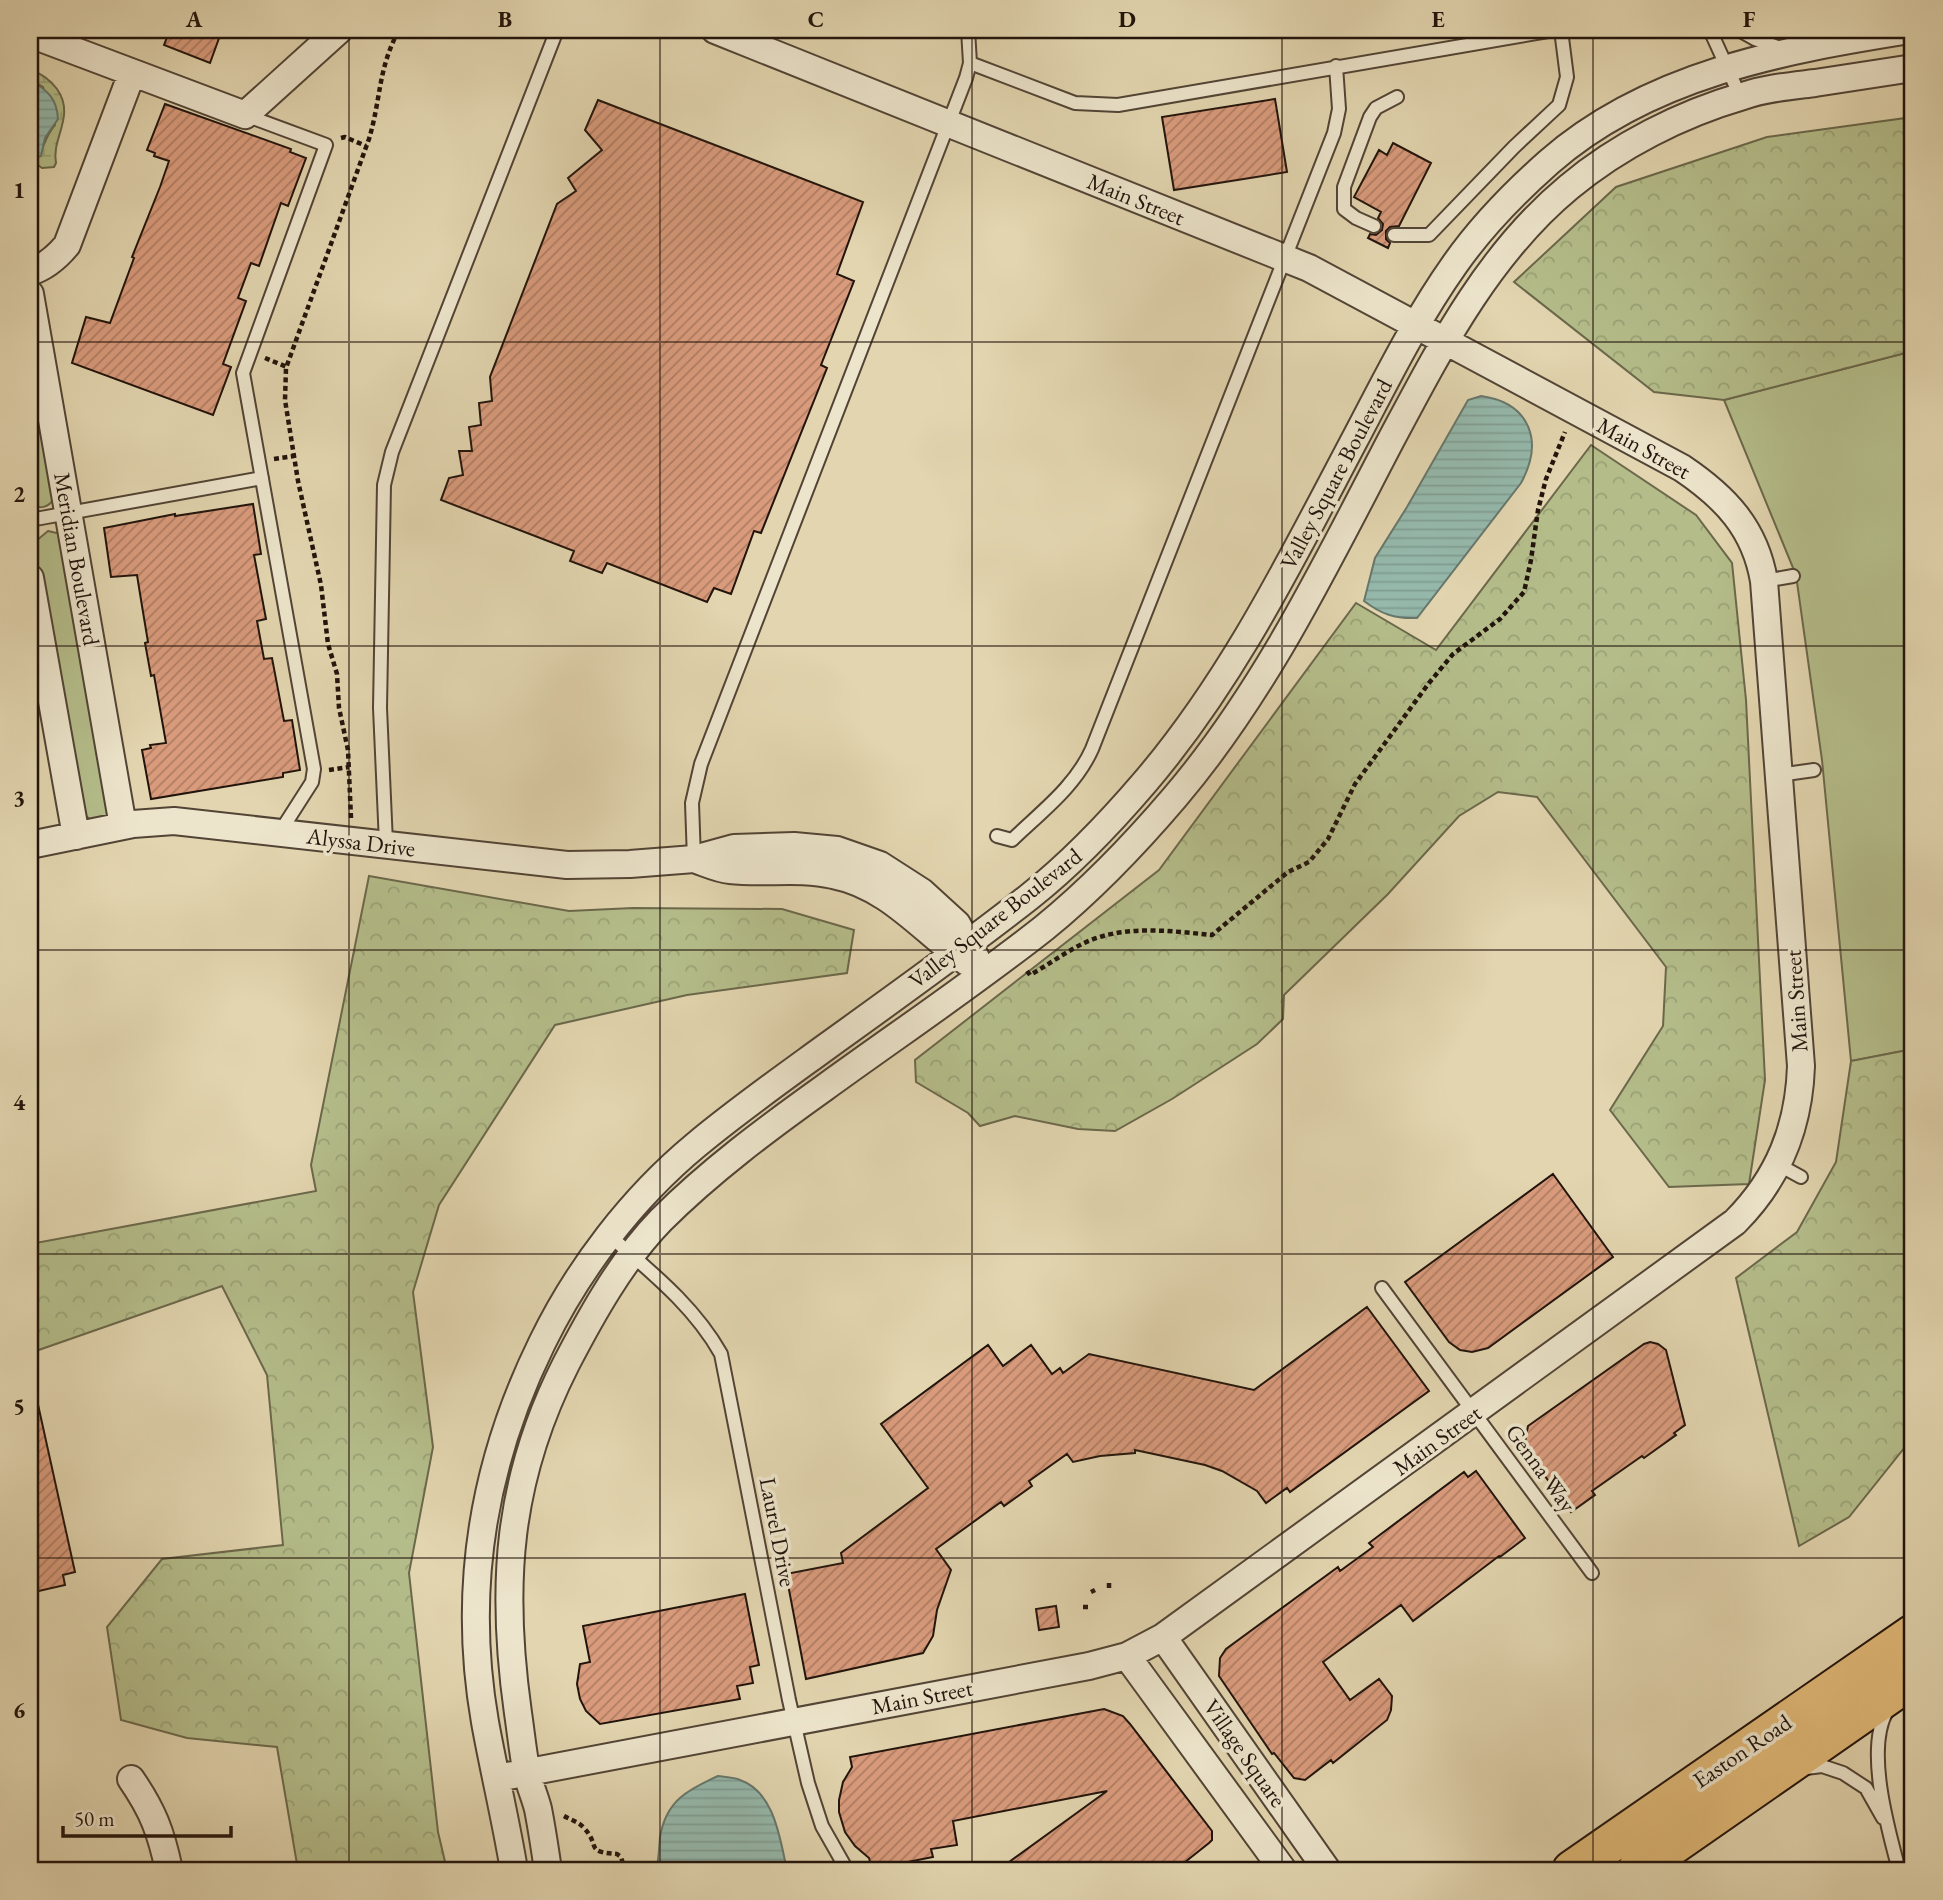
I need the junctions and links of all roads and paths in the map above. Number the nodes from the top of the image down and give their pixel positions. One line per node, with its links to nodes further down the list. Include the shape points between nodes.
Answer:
1 (337, 30): 20 (street)
2 (399, 30): 23 (path, via 382,68 379,101)
3 (557, 30): 45 (lane, via 397,439 384,485 380,709)
4 (968, 30): 13 (lane)
5 (1554, 30): 14 (lane)
6 (1561, 30): 25 (lane, via 1567,77 1559,105 1429,234)
7 (1710, 30): 15 (lane)
8 (1739, 30): 12 (lane)
9 (1910, 30): 12 (street, Valley Square Boulevard)
10 (720, 31): 21 (street, Main Street)
11 (30, 34): 17 (street)
12 (1790, 51): 15 (street, Valley Square Boulevard)
13 (970, 63): 14 (lane, via 1075,103 1118,105); 21 (lane)
14 (1336, 66): 26 (lane, via 1338,122)
15 (1728, 67): 18 (lane); 29 (street, Valley Square Boulevard, via 1621,112 1553,159 1475,239)
16 (1913, 68): 18 (street, Valley Square Boulevard)
17 (132, 73): 20 (street); 27 (street, via 67,244 51,261)
18 (1740, 96): 30 (street, Valley Square Boulevard, via 1640,139 1567,188 1505,252)
19 (1397, 97): 24 (lane, via 1370,117 1344,187 1344,209)
20 (245, 115): 22 (lane)
21 (950, 124): 26 (street, Main Street); 47 (lane, via 701,764 692,803)
22 (326, 145): 23 (path, via 345,137); 32 (lane, via 243,373)
23 (366, 146): 40 (path, via 286,368 284,390 299,492 337,674)
24 (1374, 226)
25 (1394, 235)
26 (1285, 259): 29 (street, Main Street); 44 (lane, via 1086,762 1069,786 1012,840)
27 (30, 272)
28 (30, 294): 33 (street, Meridian Boulevard)
29 (1417, 326): 30 (street, Main Street); 48 (street, Valley Square Boulevard, via 1261,615 1215,690 1145,783 1087,846)
30 (1445, 341): 31 (street, Main Street); 50 (street, Valley Square Boulevard, via 1283,642 1196,772 1126,853 1046,925)
31 (1576, 410): 37 (street, Main Street, via 1710,487 1744,527); 49 (path, via 1546,479 1524,592 1500,619 1453,654 1429,683 1355,784 1328,839 1309,862 1288,872 1212,935 1129,930 1084,943 1030,975)
32 (262, 478): 33 (lane); 42 (lane, via 314,769 312,782)
33 (69, 512): 34 (lane); 41 (street, Meridian Boulevard)
34 (30, 520)
35 (1793, 576): 37 (lane)
36 (30, 578): 43 (street)
37 (1764, 581): 39 (street, Main Street)
38 (1814, 770): 39 (lane)
39 (1779, 775): 54 (street, Main Street, via 1801,1066 1790,1171 1765,1188 1735,1222)
40 (352, 819)
41 (123, 825): 42 (street, Alyssa Drive, via 174,821); 43 (street, Alyssa Drive)
42 (280, 833): 45 (street, Alyssa Drive)
43 (76, 836): 46 (street, Alyssa Drive)
44 (997, 836)
45 (386, 843): 47 (street, Alyssa Drive, via 567,864)
46 (30, 845)
47 (694, 859): 48 (street, Alyssa Drive, via 734,848 837,850 880,865 922,892 957,924)
48 (962, 948): 50 (street, Alyssa Drive); 51 (street, Valley Square Boulevard, via 695,1146)
49 (1022, 965)
50 (983, 973): 52 (street, Valley Square Boulevard, via 772,1125 662,1220)
51 (610, 1236): 52 (lane, Laurel Drive); 64 (street, Valley Square Boulevard, via 579,1278 540,1347 490,1482 474,1607 484,1719)
52 (633, 1256): 60 (lane, Laurel Drive, via 694,1315 721,1354); 62 (street, Valley Square Boulevard, via 590,1321 540,1423 512,1530 510,1641)
53 (1382, 1288): 54 (lane, Genna Way)
54 (1474, 1412): 55 (lane, Genna Way); 57 (street, Main Street)
55 (1592, 1573)
56 (1913, 1634): 74 (highway, Easton Road)
57 (1163, 1637): 58 (street, Main Street); 73 (street, Village Square)
58 (1127, 1656): 60 (street, Main Street); 72 (street, Village Square)
59 (1907, 1682): 61 (highway, Easton Road); 66 (lane, via 1882,1719 1877,1747)
60 (794, 1721): 62 (street, Main Street); 71 (lane, Laurel Drive, via 822,1826)
61 (1777, 1771): 66 (lane, via 1822,1766 1843,1773 1866,1788); 75 (highway, Easton Road)
62 (527, 1773): 64 (street, Main Street); 69 (street, Valley Square Boulevard)
63 (131, 1779): 67 (street, via 149,1805)
64 (497, 1779): 68 (street, Valley Square Boulevard)
65 (560, 1807): 70 (path, via 562,1814 585,1829 594,1849 621,1857)
66 (1887, 1825): 76 (lane)
67 (169, 1870)
68 (514, 1870)
69 (548, 1870)
70 (625, 1870)
71 (847, 1870)
72 (1283, 1870)
73 (1327, 1870)
74 (1572, 1870)
75 (1637, 1870)
76 (1899, 1870)

